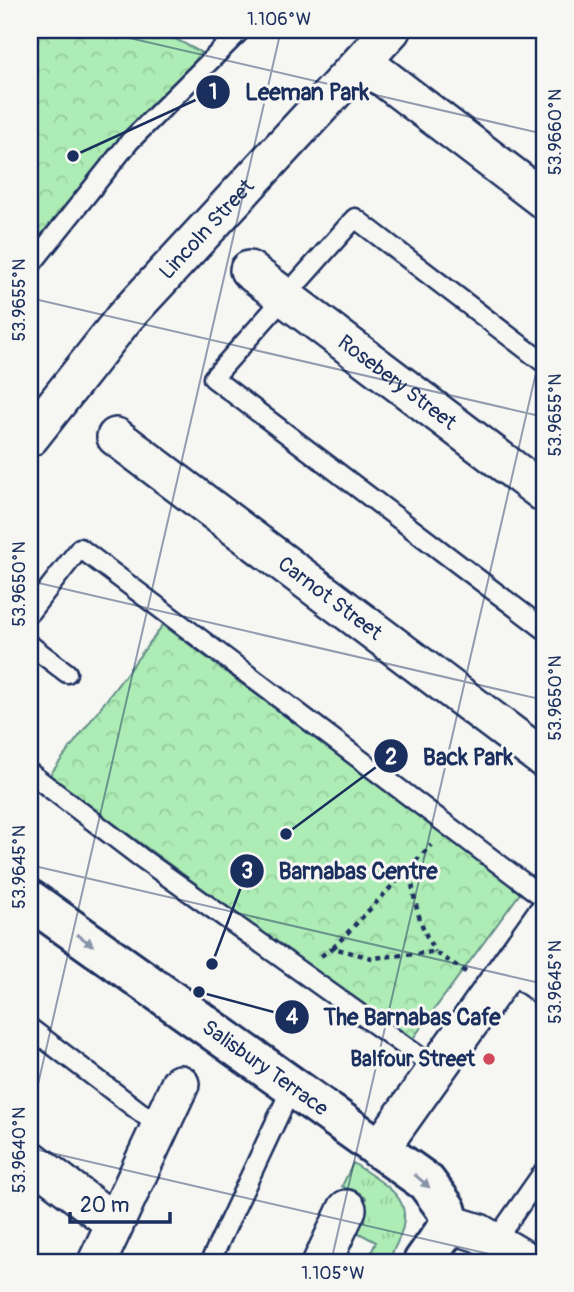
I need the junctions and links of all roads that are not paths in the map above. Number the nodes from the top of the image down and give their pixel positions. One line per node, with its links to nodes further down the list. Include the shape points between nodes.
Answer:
1 (241, 30): 5 (lane, via 130,141)
2 (390, 30): 3 (street, Lincoln Street)
3 (363, 62): 4 (street); 9 (street, Lincoln Street, via 124,318)
4 (544, 200)
5 (30, 267)
6 (249, 270): 7 (street, Rosebery Street)
7 (283, 297): 8 (lane, via 355,218); 11 (street, Rosebery Street); 13 (lane, via 213,378)
8 (544, 363)
9 (30, 437)
10 (116, 437): 16 (street, Carnot Street)
11 (544, 494)
12 (30, 612): 18 (lane, via 80,548)
13 (544, 629)
14 (30, 645): 15 (lane)
15 (67, 673)
16 (544, 759)
17 (30, 773): 24 (lane)
18 (544, 898)
19 (30, 900): 26 (street, Salisbury Terrace, one-way to 26)
20 (544, 918): 21 (street)
21 (503, 976): 22 (street); 24 (street)
22 (544, 986)
23 (30, 1028): 27 (lane)
24 (436, 1069): 28 (street)
25 (180, 1084): 27 (street)
26 (292, 1087): 28 (street, Salisbury Terrace); 36 (lane)
27 (160, 1127): 32 (street)
28 (379, 1150): 33 (street, Salisbury Terrace, one-way to 33, via 426,1182 446,1209)
29 (30, 1159): 32 (street)
30 (544, 1171): 34 (lane)
31 (347, 1209): 37 (street)
32 (114, 1223): 35 (street)
33 (450, 1224): 34 (street); 38 (street)
34 (517, 1256)
35 (97, 1262)
36 (210, 1262)
37 (322, 1262)
38 (423, 1262)

